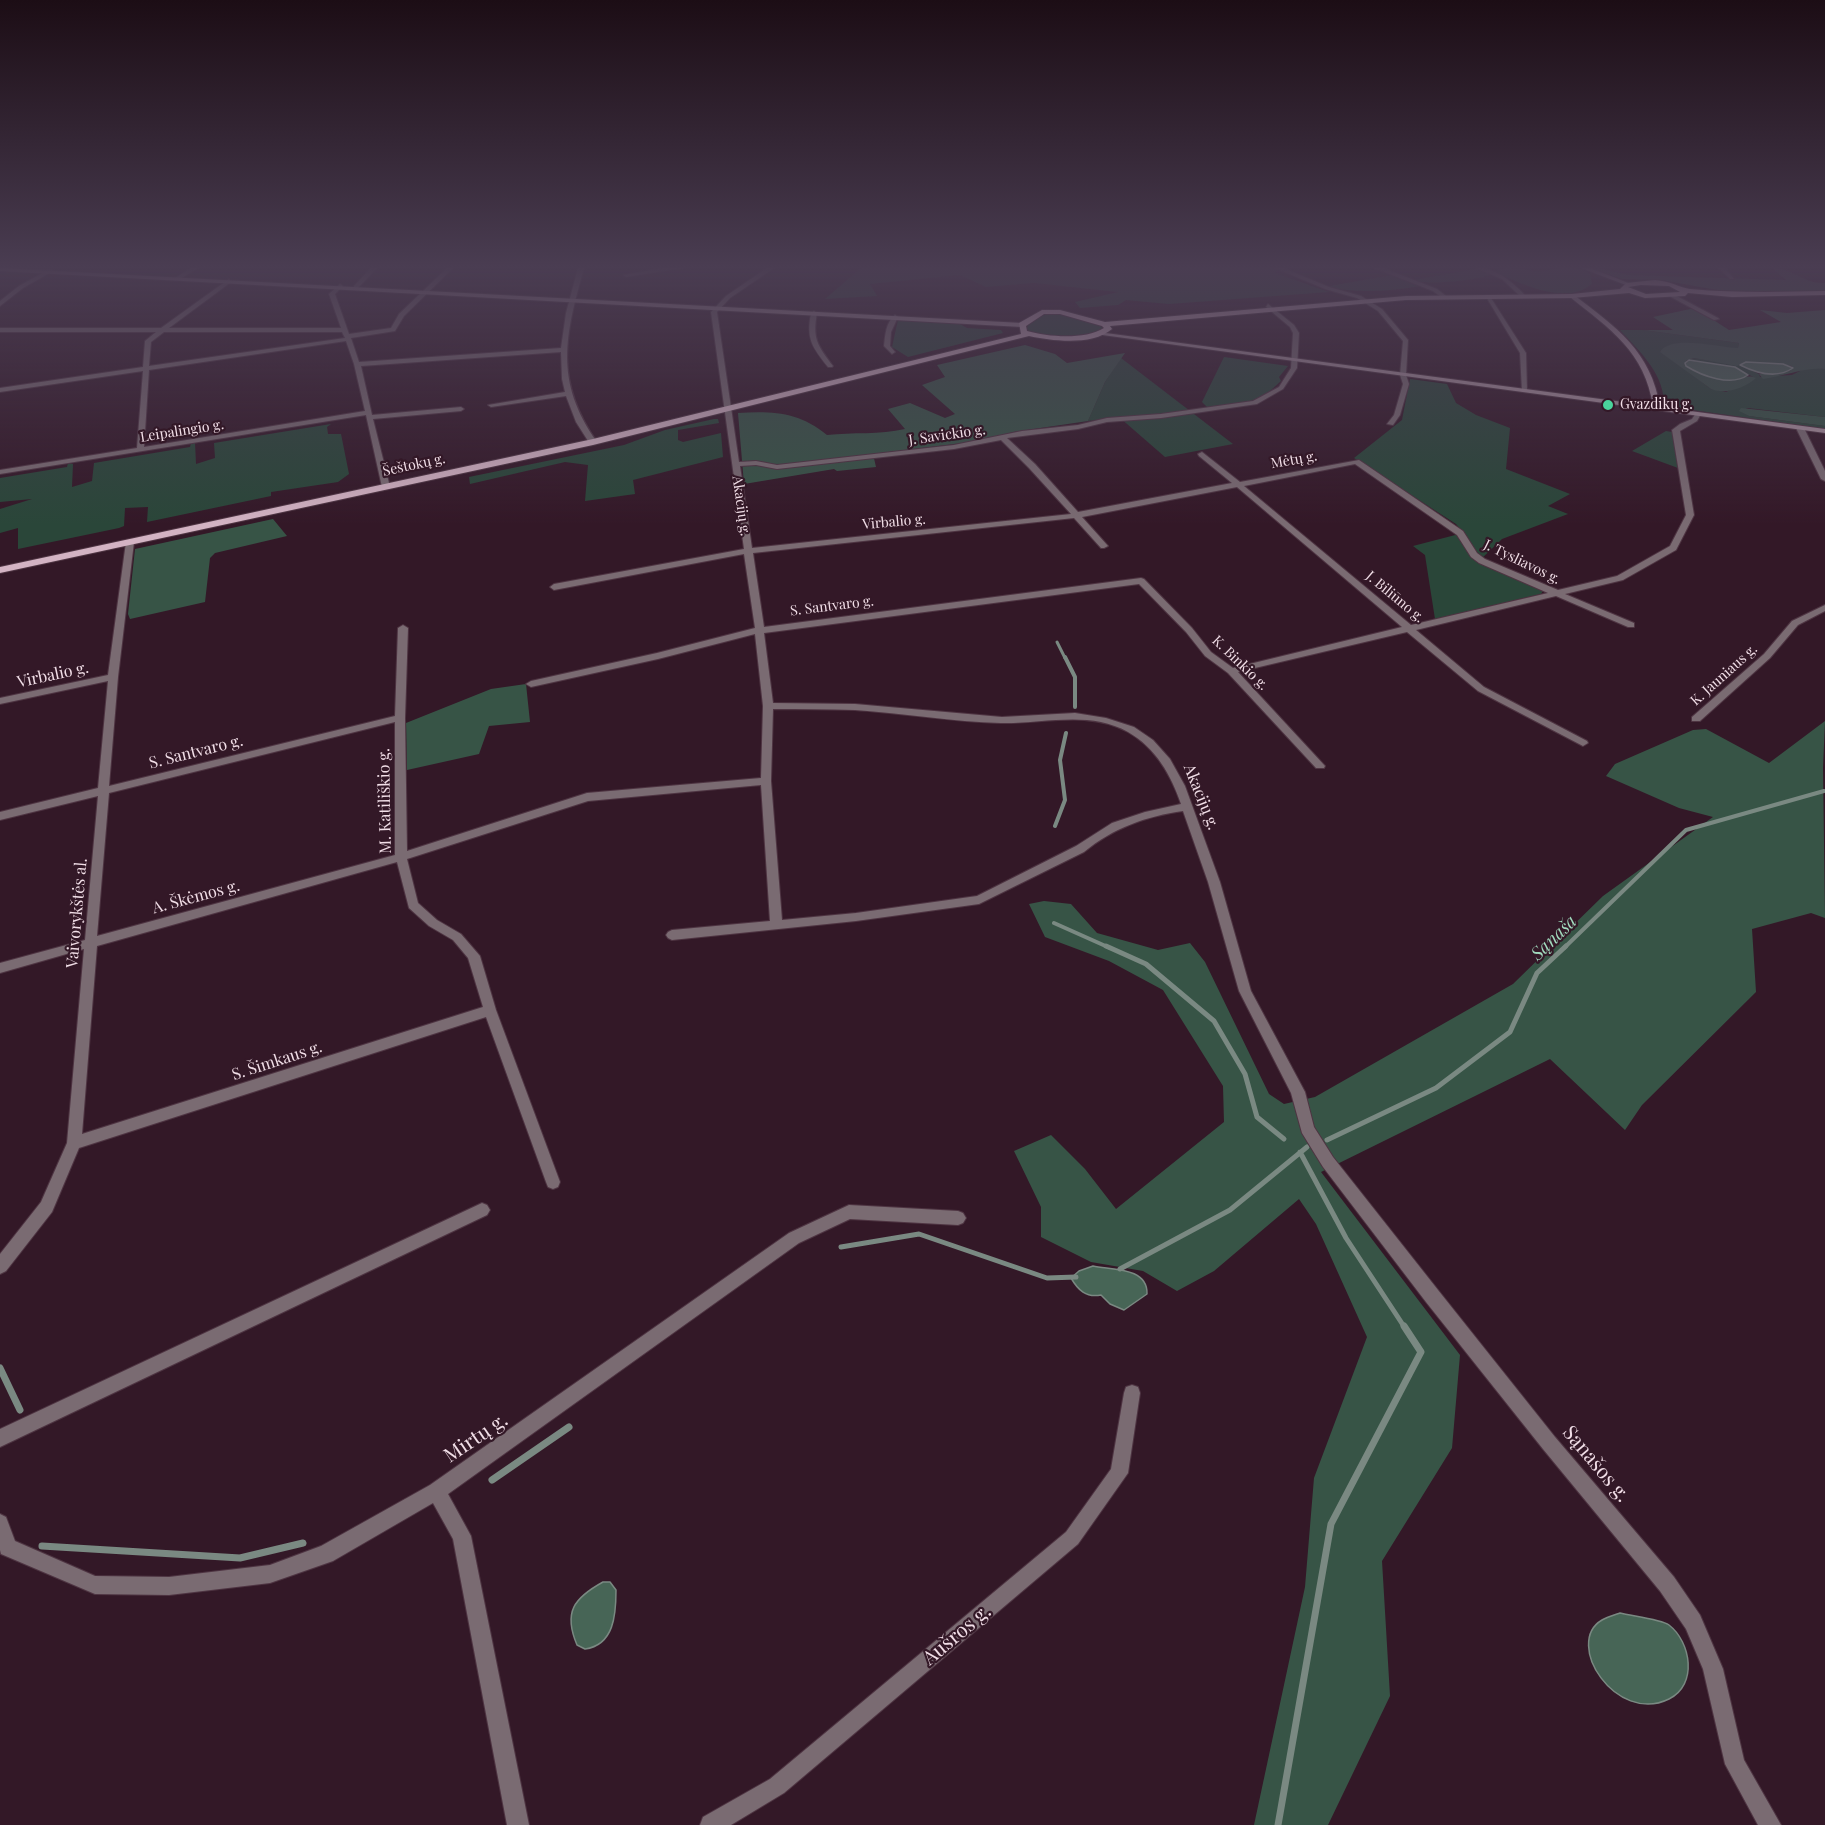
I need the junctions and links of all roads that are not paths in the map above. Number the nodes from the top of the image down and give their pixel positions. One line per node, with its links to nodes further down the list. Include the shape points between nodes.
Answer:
1 (146, 353): 17 (street)
2 (239, 353): 17 (street)
3 (354, 353): 15 (street)
4 (516, 353): 15 (street)
5 (562, 353): 21 (street)
6 (720, 353): 25 (street, Akacijų g.)
7 (820, 353): 16 (street)
8 (952, 353): 25 (main road, Šeštokų g.)
9 (1236, 353): 14 (street)
10 (1294, 353): 14 (street)
11 (1405, 353): 18 (street)
12 (1522, 353): 20 (street)
13 (1637, 353): 24 (street, via 1654,388)
14 (1293, 361): 18 (street); 31 (street, J. Savickio g., via 1294,368 1286,382 1264,400 1247,405 1107,420)
15 (357, 364): 27 (street)
16 (830, 366)
17 (144, 369): 19 (street); 33 (street)
18 (1403, 375): 20 (street); 28 (street, via 1406,384 1400,396 1400,410)
19 (0, 390)
20 (1525, 391): 24 (street)
21 (567, 394): 22 (street); 32 (street)
22 (491, 405)
23 (461, 409): 27 (street, Leipalingio g.)
24 (1657, 409): 26 (street)
25 (728, 410): 32 (main road, Šeštokų g.); 36 (street, Akacijų g.)
26 (1698, 414): 29 (street); 48 (street, via 1695,420 1676,430 1690,515 1677,544 1620,578)
27 (368, 415): 33 (street, Leipalingio g.); 40 (street)
28 (1391, 424)
29 (1800, 428): 30 (street); 38 (street)
30 (1825, 431)
31 (1003, 438): 36 (street, J. Savickio g., via 777,467); 41 (street)
32 (593, 442): 40 (main road, Šeštokų g.)
33 (140, 450): 37 (street, Leipalingio g.)
34 (1202, 454): 39 (street, J. Biliūno g.)
35 (1356, 462): 39 (street, Mėtų g.); 48 (street, J. Tysliavos g., via 1460,533 1482,561)
36 (735, 464): 44 (street, Akacijų g.)
37 (0, 472)
38 (1825, 479)
39 (1237, 483): 41 (street, Virbalio g.); 52 (street, J. Biliūno g.)
40 (386, 487): 42 (main road, Šeštokų g.)
41 (1077, 515): 43 (street); 44 (street, Virbalio g.)
42 (130, 542): 45 (main road, Šeštokų g.); 55 (street, Vaivorykštės al.)
43 (1104, 546)
44 (747, 550): 47 (street, Virbalio g.); 53 (street, Akacijų g.)
45 (0, 570)
46 (1141, 581): 53 (street, S. Santvaro g.); 54 (street, K. Binkio g., via 1208,654)
47 (554, 587)
48 (1556, 594): 50 (street, J. Tysliavos g.); 52 (street)
49 (1825, 608): 60 (street, K. Jauniaus g., via 1795,623 1767,656)
50 (1631, 625)
51 (403, 628): 59 (street, M. Katiliškio g.)
52 (1412, 629): 54 (street); 61 (street, J. Biliūno g., via 1490,695)
53 (760, 631): 56 (street, S. Santvaro g.); 58 (street, Akacijų g.)
54 (1232, 671): 62 (street, K. Binkio g.)
55 (112, 677): 57 (street, Virbalio g.); 64 (street, Vaivorykštės al.)
56 (531, 684)
57 (0, 701)
58 (768, 706): 63 (street, Akacijų g.); 65 (street, Akacijų g., via 855,707 1002,720 1075,716 1106,721 1130,729 1149,742 1166,761)
59 (400, 718): 64 (street, S. Santvaro g.); 67 (street, M. Katiliškio g.)
60 (1696, 719)
61 (1583, 743)
62 (1320, 766)
63 (766, 781): 67 (street, via 587,797); 68 (street, Akacijų g.)
64 (104, 790): 66 (street, S. Santvaro g.); 70 (street, Vaivorykštės al.)
65 (1187, 807): 68 (street, via 1171,808 1115,827 979,900 856,917); 74 (street, Akacijų g., via 1214,882 1245,990 1298,1092 1307,1129)
66 (0, 816)
67 (401, 857): 70 (street, A. Škėmos g.); 72 (street, M. Katiliškio g., via 412,905 457,938 474,956)
68 (776, 923): 69 (street)
69 (672, 934)
70 (91, 943): 71 (street, A. Škėmos g.); 73 (street, Vaivorykštės al.)
71 (0, 968)
72 (490, 1010): 73 (street, S. Šimkaus g.); 75 (street, M. Katiliškio g.)
73 (74, 1143): 78 (street, Vaivorykštės al., via 47,1207)
74 (1328, 1162): 85 (street, Sąnašos g., via 1549,1443 1667,1584 1693,1622 1713,1670 1735,1764)
75 (553, 1182)
76 (482, 1210): 80 (street)
77 (958, 1218): 81 (street, Mirtų g., via 849,1212 794,1238)
78 (0, 1266)
79 (1132, 1393): 84 (street, Aušros g., via 1119,1473 1072,1538 777,1786)
80 (0, 1438)
81 (436, 1491): 82 (street, Mirtų g., via 326,1554 270,1574 169,1586 95,1585 8,1547); 83 (street, via 462,1536)
82 (0, 1523)
83 (518, 1825)
84 (711, 1825)
85 (1770, 1825)

